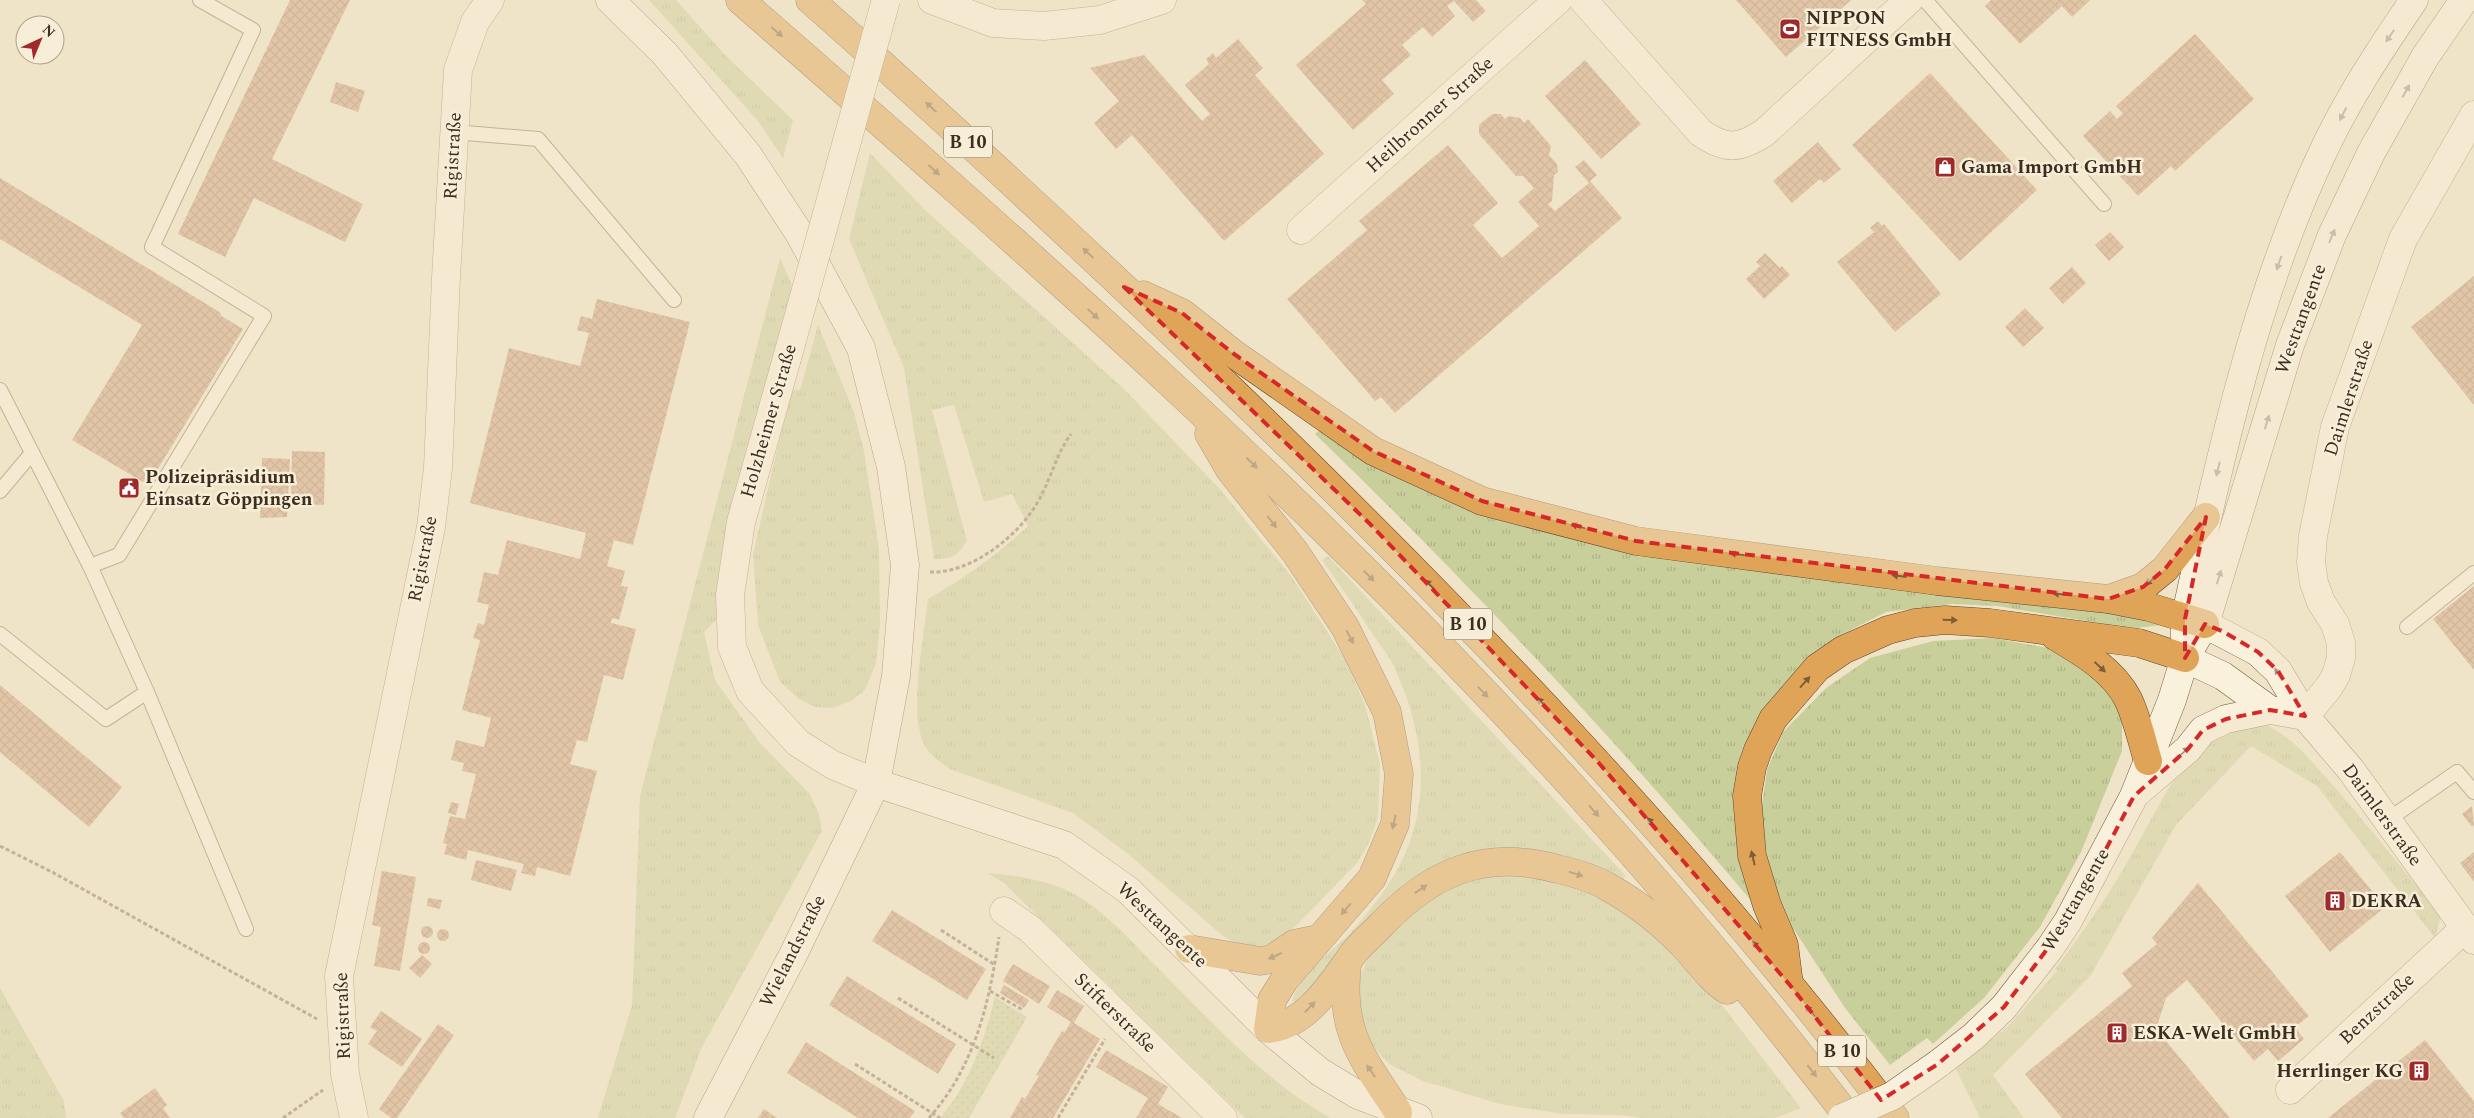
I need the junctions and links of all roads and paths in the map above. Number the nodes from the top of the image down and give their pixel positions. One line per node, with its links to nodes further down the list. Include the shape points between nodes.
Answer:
1 (200, 0): 27 (lane, via 253,30 152,247 264,316 119,555)
2 (490, 0): 16 (street, Rigistraße, via 475,22 458,70)
3 (610, 0): 28 (street, Wielandstraße, via 665,54 748,156 799,233 861,348 892,467)
4 (740, 0): 22 (highway, B 10, one-way to 22, via 935,171)
5 (810, 0): 19 (highway, B 10, one-way to 5, via 928,104)
6 (886, 0): 40 (street, Holzheimer Straße, bridge, via 741,522 730,595 732,647 750,691 798,743 832,765)
7 (932, 0): 8 (street, via 993,24 1044,26 1100,20)
8 (1162, 0)
9 (1558, 0): 18 (street, Heilbronner Straße)
10 (1583, 0): 11 (street, via 1701,133 1717,144 1737,146 1764,132)
11 (1909, 0)
12 (1924, 0): 17 (lane)
13 (2414, 0): 26 (street, Westtangente, one-way to 26, via 2362,80 2321,154 2296,213 2257,325)
14 (2464, 0): 31 (street, Westtangente, one-way to 14, via 2290,345 2332,235 2371,153 2425,57)
15 (2474, 115): 38 (street, Daimlerstraße, via 2403,239 2335,427 2313,536 2311,562 2316,589 2335,624 2341,643 2341,658 2329,687)
16 (454, 132): 20 (lane, via 538,140); 60 (street, Rigistraße, via 438,468 431,527 339,976)
17 (2104, 204)
18 (1301, 230)
19 (1124, 287): 30 (highway, B 10, one-way to 19, via 1937,581 1636,541 1482,501 1373,451 1234,354 1182,313); 53 (highway, B 10, one-way to 19, via 1598,762 1477,634 1369,523)
20 (674, 300)
21 (0, 390): 24 (lane)
22 (1192, 405): 49 (highway, one-way to 49, via 1230,470 1295,552 1345,627 1377,689 1394,738 1400,774 1395,824 1372,878); 58 (highway, B 10, one-way to 58, via 1352,559 1579,794)
23 (1071, 434): 28 (path, via 1062,446 1041,497 1021,524 996,547 961,567 936,573)
24 (32, 453): 25 (lane); 27 (lane)
25 (0, 491)
26 (2206, 517): 30 (highway, one-way to 30, via 2165,569 2143,587); 31 (street, Westtangente)
27 (90, 566): 36 (lane)
28 (904, 572): 40 (street, Wielandstraße, via 896,676)
29 (2474, 573): 32 (lane)
30 (2108, 599): 31 (highway)
31 (2195, 621): 35 (street, Westtangente); 38 (street, Daimlerstraße, one-way to 31, via 2278,671 2258,652)
32 (2407, 627)
33 (2045, 630): 35 (highway, via 2139,643); 39 (highway, one-way to 39, via 2097,662 2119,686 2132,710); 53 (highway, one-way to 33, via 1784,946 1752,856 1748,827 1747,796 1752,767 1773,719 1817,668 1844,650 1888,630 1945,620)
34 (0, 634): 36 (lane, via 106,719)
35 (2185, 658): 37 (street, via 2223,676); 39 (street, Westtangente)
36 (147, 692): 46 (lane)
37 (2270, 710): 38 (street); 42 (street, one-way to 37, via 2188,749 2203,730 2226,719)
38 (2305, 716): 43 (street, Daimlerstraße, via 2350,770)
39 (2148, 762): 42 (street, Westtangente)
40 (876, 783): 50 (street, Westtangente, via 1064,845 1128,890); 70 (street, Wielandstraße, via 794,953)
41 (2474, 792): 43 (lane, via 2457,772)
42 (2134, 796): 75 (street, Westtangente, bridge, via 2068,921 2004,1006 1974,1036 1892,1096)
43 (2386, 821): 48 (street, Daimlerstraße)
44 (0, 846): 60 (path)
45 (1004, 911): 51 (path); 57 (street, Stifterstraße, via 1030,929)
46 (246, 929)
47 (941, 930): 51 (path)
48 (2469, 934): 65 (street, Benzstraße)
49 (1320, 939): 50 (highway, one-way to 50, via 1294,944 1272,959 1260,961); 59 (highway, via 1284,979 1272,1000)
50 (1189, 950): 59 (street, Westtangente)
51 (995, 965): 54 (path)
52 (1347, 965): 58 (highway, one-way to 58, via 1353,954 1405,900 1438,878 1495,861 1534,862 1607,886 1647,913 1719,984); 59 (highway, one-way to 52, via 1293,1022); 67 (highway, one-way to 52, via 1362,1058 1351,1033 1344,999)
53 (1788, 984): 77 (highway, B 10, one-way to 53)
54 (990, 991): 56 (path); 61 (path)
55 (898, 998): 61 (path)
56 (1023, 1010)
57 (1118, 1017): 73 (path); 74 (street, Stifterstraße)
58 (1771, 1019): 76 (highway, B 10, one-way to 76)
59 (1268, 1029): 67 (street, Westtangente, via 1320,1072 1358,1095)
60 (342, 1033): 64 (street, Rigistraße)
61 (974, 1045): 62 (path); 66 (path, via 956,1084)
62 (994, 1058)
63 (855, 1064): 66 (path)
64 (345, 1074): 68 (path); 69 (street, Rigistraße)
65 (2290, 1090)
66 (933, 1114): 71 (path); 72 (path)
67 (1408, 1115)
68 (283, 1118)
69 (354, 1118)
70 (708, 1118)
71 (929, 1118)
72 (940, 1118)
73 (1058, 1118)
74 (1223, 1118)
75 (1842, 1118)
76 (1849, 1118)
77 (1895, 1118)

